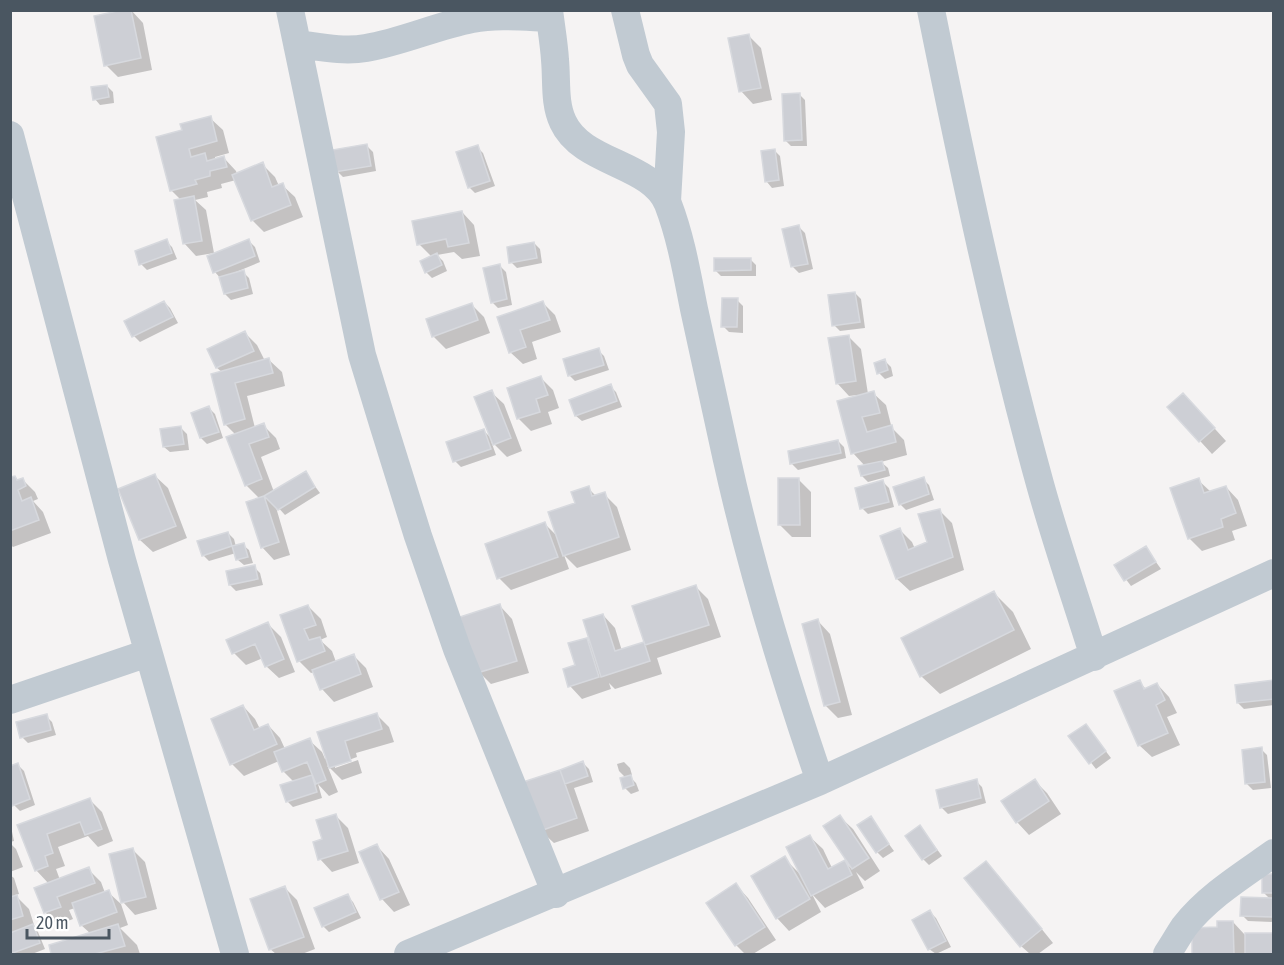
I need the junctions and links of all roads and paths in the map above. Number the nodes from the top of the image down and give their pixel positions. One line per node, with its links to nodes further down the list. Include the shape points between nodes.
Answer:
1 (290, 10): 5 (street)
2 (625, 10): 7 (street, via 640,65 668,104 671,132)
3 (931, 10): 10 (street, via 1015,388 1040,486)
4 (549, 14): 5 (street, via 474,18 363,49); 7 (street, via 559,111 569,132 587,148 645,179)
5 (297, 44): 14 (street, via 362,355 457,650)
6 (10, 135): 9 (street)
7 (667, 201): 12 (street, via 732,483 790,694)
8 (1274, 573): 10 (street)
9 (148, 653): 11 (street); 15 (street)
10 (1094, 657): 12 (street)
11 (10, 700)
12 (820, 781): 14 (street)
13 (1274, 853): 17 (street, via 1203,908)
14 (556, 894): 16 (street)
15 (235, 954)
16 (408, 954)
17 (1167, 954)

